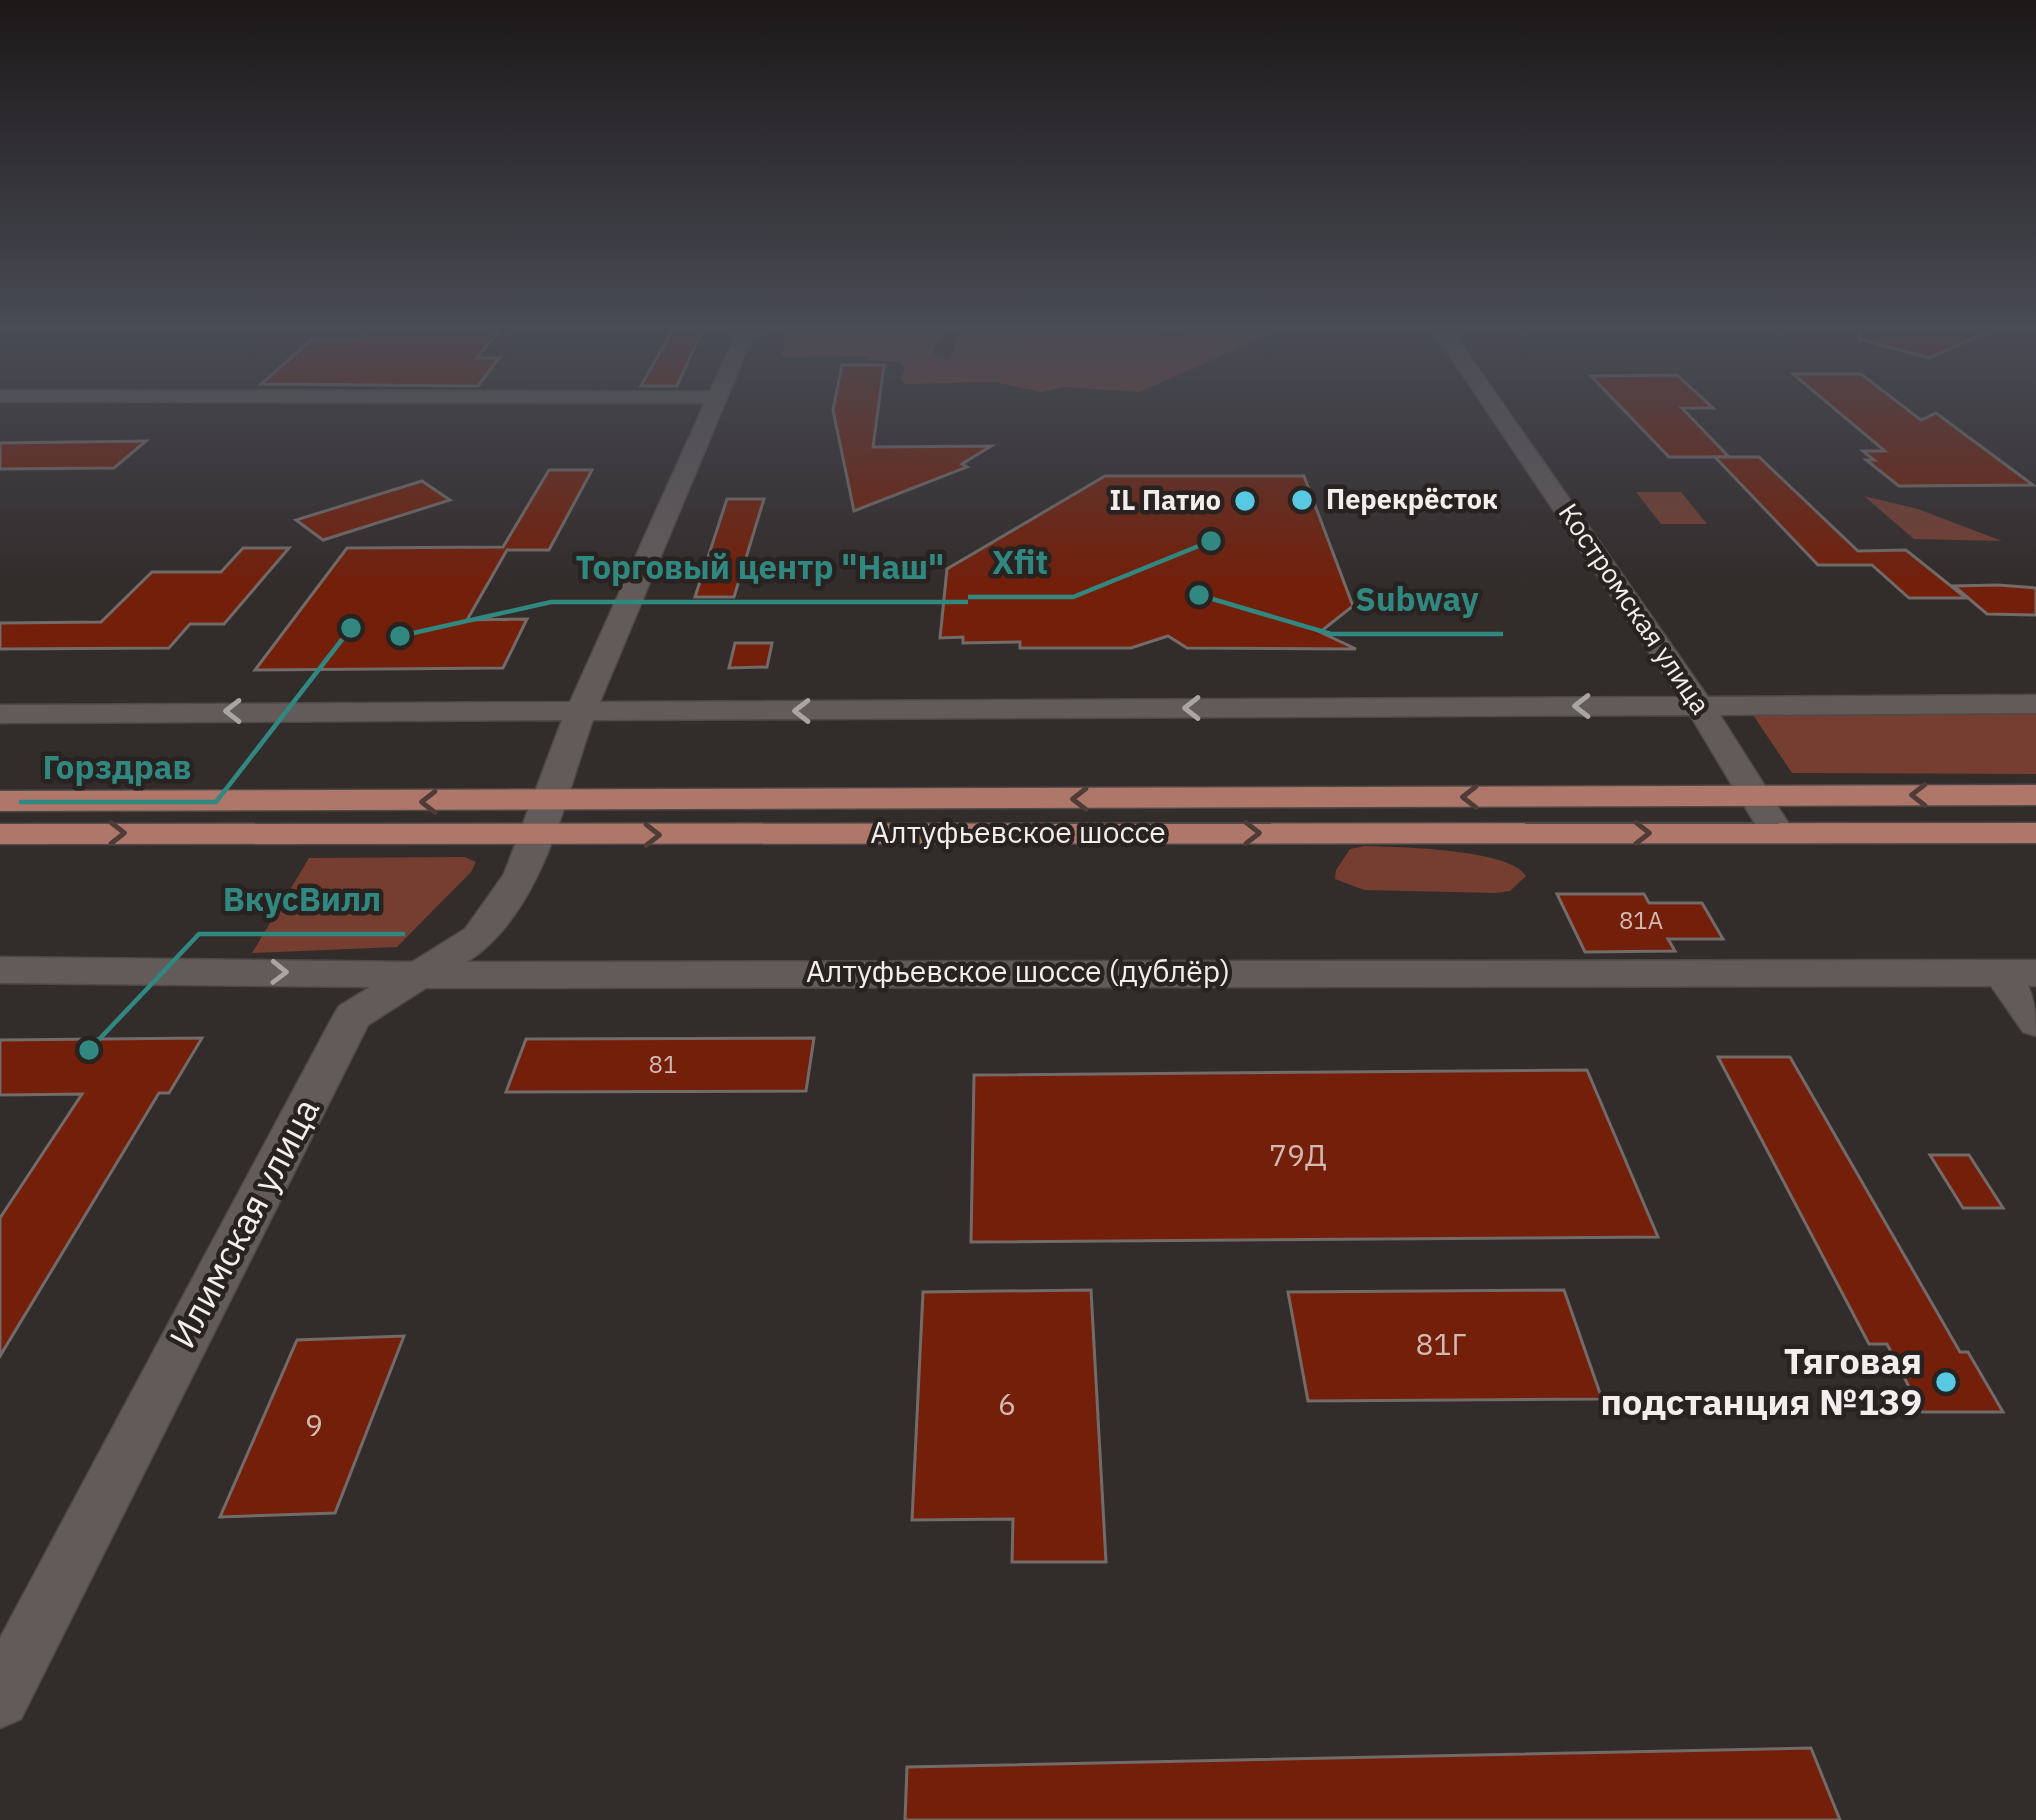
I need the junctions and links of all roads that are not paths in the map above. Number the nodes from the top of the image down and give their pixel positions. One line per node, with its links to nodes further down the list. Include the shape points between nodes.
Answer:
1 (709, 416): 5 (street)
2 (1505, 416): 4 (street, Костромская улица)
3 (2036, 704): 4 (street)
4 (1700, 705): 5 (street, one-way to 5); 7 (street, Костромская улица)
5 (580, 711): 6 (street, one-way to 6); 10 (street)
6 (0, 714)
7 (1755, 795): 8 (main road, Алтуфьевское шоссе, one-way to 7); 10 (main road, Алтуфьевское шоссе, one-way to 10); 11 (street, Костромская улица)
8 (2036, 795)
9 (0, 801): 10 (main road, Алтуфьевское шоссе, one-way to 9)
10 (541, 819): 11 (main road, Алтуфьевское шоссе, one-way to 11); 12 (main road, Алтуфьевское шоссе, one-way to 10); 17 (street, via 521,875 478,938)
11 (1777, 832): 13 (main road, Алтуфьевское шоссе)
12 (0, 833)
13 (2036, 833)
14 (0, 970): 16 (street, Алтуфьевское шоссе (дублёр), one-way to 16)
15 (2018, 973): 17 (street, Алтуфьевское шоссе (дублёр)); 19 (street)
16 (331, 974): 17 (street, Алтуфьевское шоссе (дублёр)); 18 (street, via 354,991)
17 (418, 975): 18 (street)
18 (353, 1016): 20 (street, Илимская улица)
19 (2036, 1023)
20 (0, 1698)

